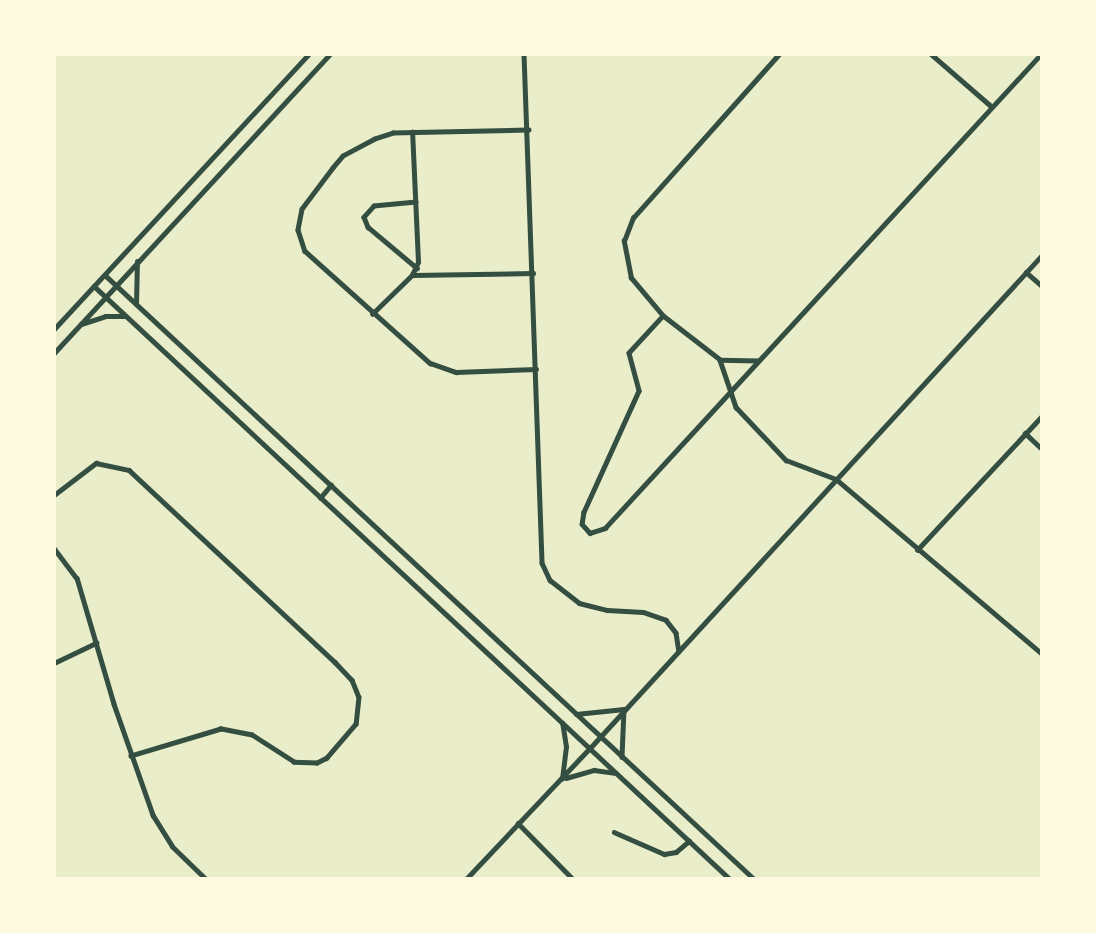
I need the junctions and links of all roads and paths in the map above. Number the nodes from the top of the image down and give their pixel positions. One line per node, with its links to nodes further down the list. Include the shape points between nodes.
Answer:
1 (309, 54): 16 (street)
2 (330, 54): 12 (street)
3 (524, 54): 8 (street)
4 (779, 54): 25 (street, via 665,180 628,227 626,266 637,288)
5 (931, 54): 7 (street)
6 (1041, 54): 7 (street)
7 (991, 106): 30 (street)
8 (529, 130): 9 (street); 15 (street)
9 (412, 132): 10 (street); 23 (street, via 375,139 343,156 307,199 299,219 304,251)
10 (416, 202): 13 (street); 13 (street, via 374,206 364,217 368,227)
11 (1042, 255): 14 (street)
12 (138, 261): 18 (street); 22 (street)
13 (417, 268): 17 (street)
14 (1026, 272): 20 (street); 36 (street)
15 (533, 273): 17 (street); 31 (street)
16 (105, 275): 18 (street); 19 (street)
17 (411, 275): 23 (street)
18 (116, 285): 21 (street); 22 (street)
19 (94, 286): 21 (street); 27 (street)
20 (1042, 286)
21 (104, 297): 24 (street); 26 (street)
22 (136, 304): 37 (street)
23 (372, 314): 31 (street, via 430,363 443,369)
24 (125, 316): 26 (street, via 105,316); 39 (street)
25 (663, 316): 29 (street); 32 (street, via 629,353 639,391 584,512 582,524 586,530 598,532 605,528)
26 (79, 325): 28 (street)
27 (54, 330)
28 (54, 353)
29 (720, 360): 30 (street); 32 (street)
30 (759, 361): 32 (street)
31 (536, 369): 43 (street, via 541,554 545,572 579,603 651,614 666,620 676,633)
32 (731, 391): 36 (street, via 736,407 786,460)
33 (1042, 416): 34 (street)
34 (1026, 433): 35 (street); 41 (street)
35 (1042, 449)
36 (836, 479): 41 (street); 43 (street)
37 (331, 485): 39 (street); 47 (street)
38 (54, 495): 51 (street, via 96,463 129,470 335,662 352,680 360,697 356,724 327,758 317,763 294,762 252,735 221,729)
39 (320, 498): 48 (street)
40 (54, 548): 42 (street, via 77,578)
41 (917, 550): 44 (street)
42 (96, 643): 45 (street); 51 (street)
43 (679, 651): 46 (street)
44 (1042, 654)
45 (54, 663)
46 (624, 709): 47 (street); 49 (street); 52 (street)
47 (576, 714): 49 (street)
48 (562, 723): 50 (street); 54 (street, via 566,747)
49 (600, 736): 50 (street); 52 (street)
50 (589, 749): 53 (street); 54 (street)
51 (131, 756): 58 (street, via 158,825 172,846)
52 (622, 757): 62 (street)
53 (617, 774): 54 (street, via 582,771); 57 (street)
54 (561, 780): 55 (street)
55 (518, 823): 59 (street); 60 (street)
56 (614, 832): 57 (street, via 664,854 676,852)
57 (689, 841): 61 (street)
58 (206, 879)
59 (466, 879)
60 (573, 879)
61 (730, 879)
62 (754, 879)

